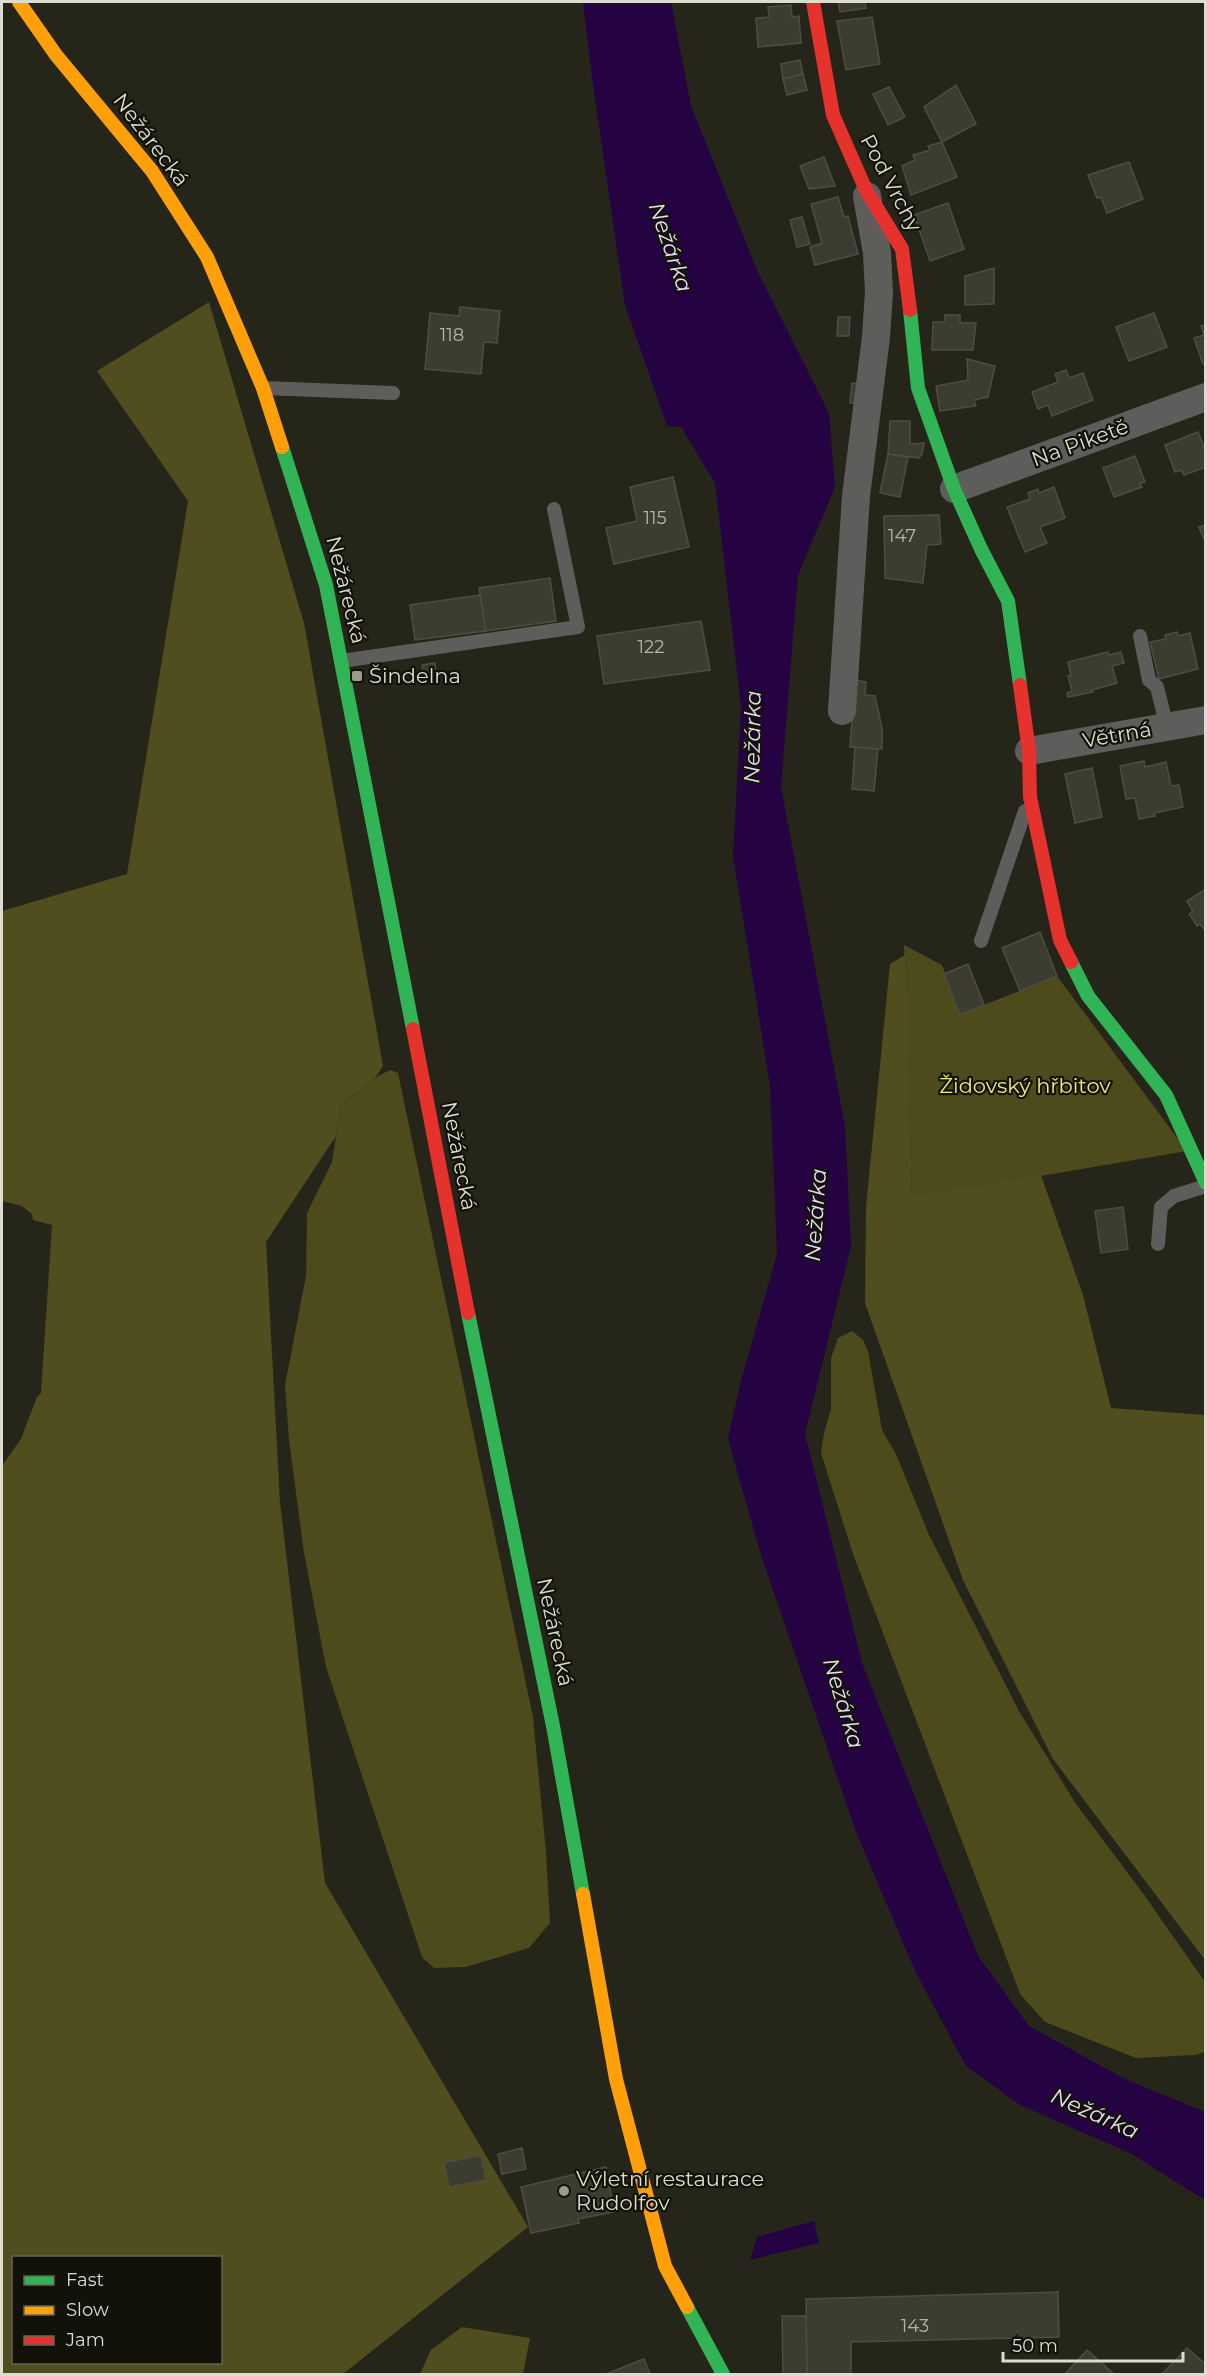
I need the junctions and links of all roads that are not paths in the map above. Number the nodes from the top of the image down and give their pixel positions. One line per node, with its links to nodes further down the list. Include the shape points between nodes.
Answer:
1 (20, 2): 4 (street, Nežárecká, via 56,55 152,171 207,257)
2 (813, 2): 3 (street, Pod Vrchy, via 833,115)
3 (866, 190): 7 (street, Pod Vrchy, via 902,249 918,388); 11 (street, via 879,292 856,496)
4 (263, 388): 5 (lane); 10 (street, Nežárecká, via 326,585)
5 (393, 393)
6 (1206, 397): 7 (street, Na Piketě)
7 (954, 489): 14 (street, Pod Vrchy, via 1008,601)
8 (554, 509): 10 (lane, via 578,627)
9 (1140, 636): 13 (lane, via 1149,680 1157,687)
10 (341, 661): 19 (street, Nežárecká, via 553,1726 616,2079 665,2266)
11 (842, 711)
12 (1206, 720): 13 (street, Větrná)
13 (1167, 727): 14 (street, Větrná)
14 (1029, 751): 15 (street, Pod Vrchy)
15 (1030, 797): 16 (lane); 17 (street, Pod Vrchy, via 1059,940 1088,996 1166,1095)
16 (981, 941)
17 (1206, 1185): 18 (lane, via 1174,1196 1161,1208)
18 (1158, 1244)
19 (723, 2374)

